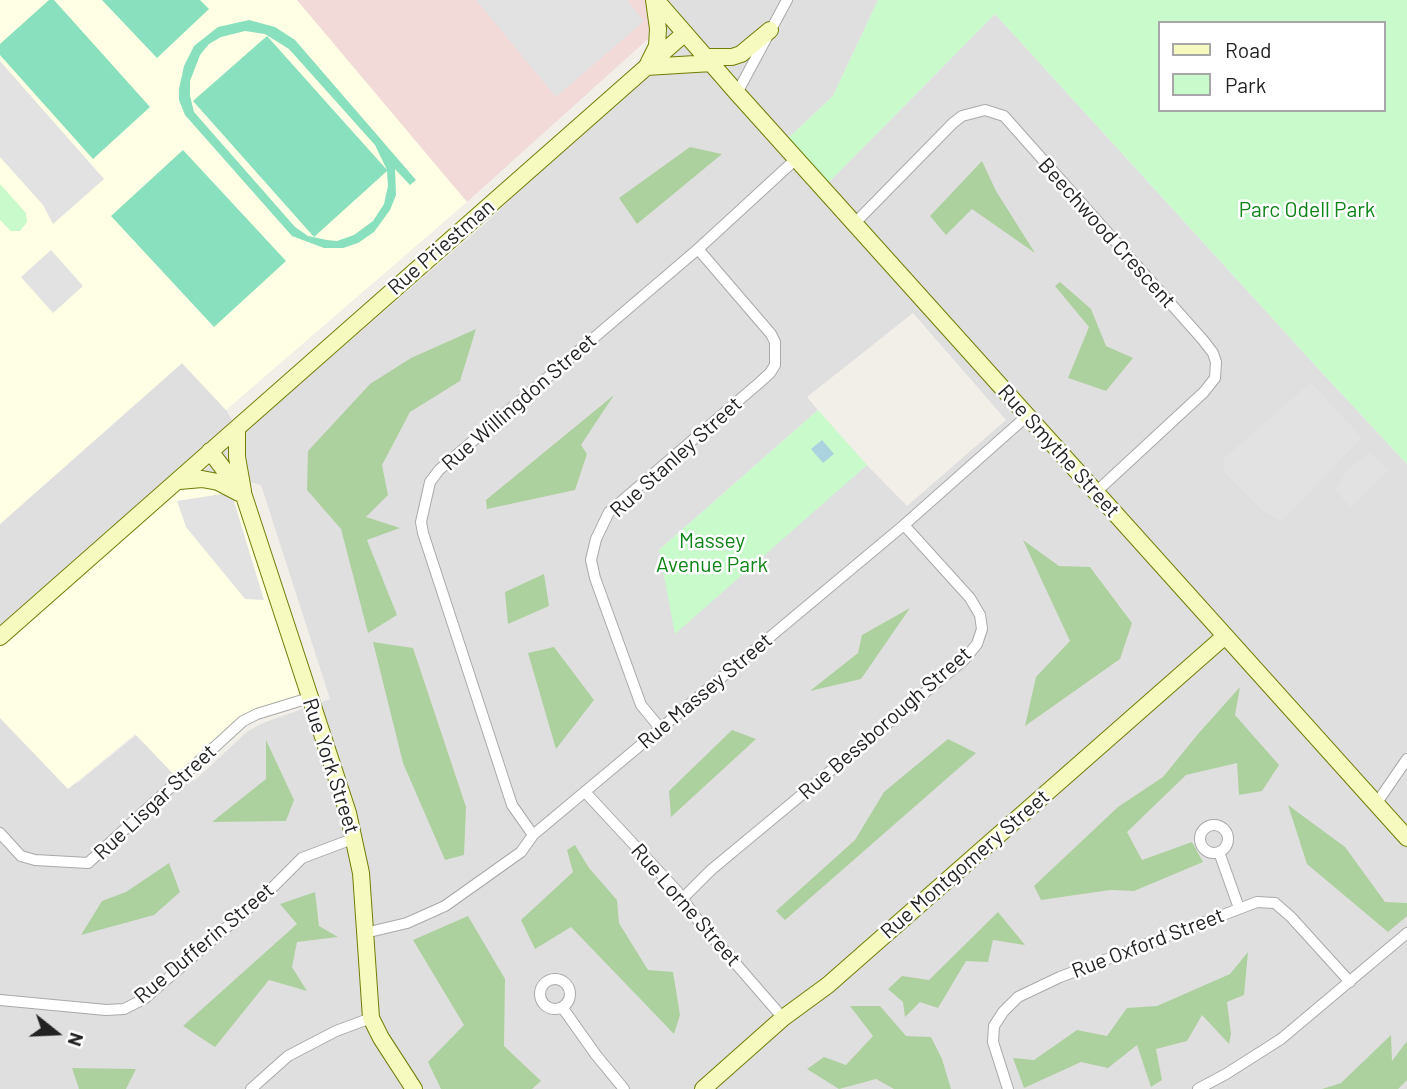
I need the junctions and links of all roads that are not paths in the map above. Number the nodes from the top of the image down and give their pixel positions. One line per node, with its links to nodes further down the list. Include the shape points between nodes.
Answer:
1 (655, 0): 4 (street, Rue Smythe Street); 6 (street, via 657,46)
2 (787, 0): 3 (street)
3 (770, 30): 5 (street, via 741,54); 7 (street)
4 (685, 33): 5 (street, Rue Smythe Street); 6 (street, Rue Priestman)
5 (709, 60): 6 (street); 7 (street, Rue Smythe Street)
6 (646, 67): 12 (street, Rue Priestman)
7 (737, 93): 8 (street, Rue Smythe Street)
8 (796, 159): 9 (street, Rue Smythe Street); 10 (street, Rue Willingdon Street)
9 (854, 224): 11 (street, Rue Smythe Street); 15 (street, Beechwood Crescent, via 962,116 985,110 1004,116 1203,340 1217,365 1215,378 1204,392)
10 (698, 249): 21 (street, Rue Stanley Street, via 771,334 775,365 609,512 596,539 591,560 595,578 641,705); 26 (street, Rue Willingdon Street, via 430,482 423,533 512,805)
11 (1027, 416): 15 (street, Rue Smythe Street); 17 (street, Rue Massey Street)
12 (237, 428): 13 (street, Rue Priestman); 16 (street)
13 (210, 451): 14 (street, Rue Priestman); 16 (street, Rue York Street)
14 (179, 481): 16 (street, via 218,482); 19 (street, Rue Priestman)
15 (1096, 492): 18 (street, Rue Smythe Street)
16 (244, 496): 20 (street, Rue York Street)
17 (904, 525): 21 (street, Rue Massey Street); 30 (street, Rue Bessborough Street, via 970,598 980,615 977,644 964,660)
18 (1225, 636): 24 (street, Rue Smythe Street); 38 (street, Rue Montgomery Street, via 828,985)
19 (0, 637)
20 (309, 698): 25 (street, Rue Lisgar Street, via 243,721 88,863 21,856); 27 (street, Rue York Street)
21 (660, 728): 23 (street, Rue Massey Street)
22 (1407, 759): 24 (street)
23 (586, 793): 26 (street, Rue Massey Street); 30 (street, Rue Lorne Street)
24 (1377, 804): 28 (street, Rue Smythe Street)
25 (0, 833)
26 (533, 835): 32 (street, Rue Massey Street, via 521,852 445,906 407,923)
27 (355, 838): 32 (street, Rue York Street); 35 (street, Rue Dufferin Street, via 302,858 144,999 124,1009)
28 (1407, 838)
29 (1219, 852): 31 (street)
30 (683, 898): 38 (street, Rue Lorne Street)
31 (1239, 908): 34 (street, Rue Oxford Street, via 1275,903); 44 (street, Rue Oxford Street, via 1018,997 994,1026 993,1042)
32 (365, 933): 37 (street, Rue York Street)
33 (1407, 933): 34 (street)
34 (1350, 982): 39 (street)
35 (0, 1000)
36 (562, 1007): 42 (street)
37 (371, 1018): 40 (street, via 288,1056); 41 (street, Rue York Street)
38 (783, 1018): 43 (street, Rue Montgomery Street)
39 (1215, 1085): 45 (street)
40 (251, 1089)
41 (414, 1089)
42 (624, 1089)
43 (703, 1089)
44 (1008, 1089)
45 (1198, 1089)

